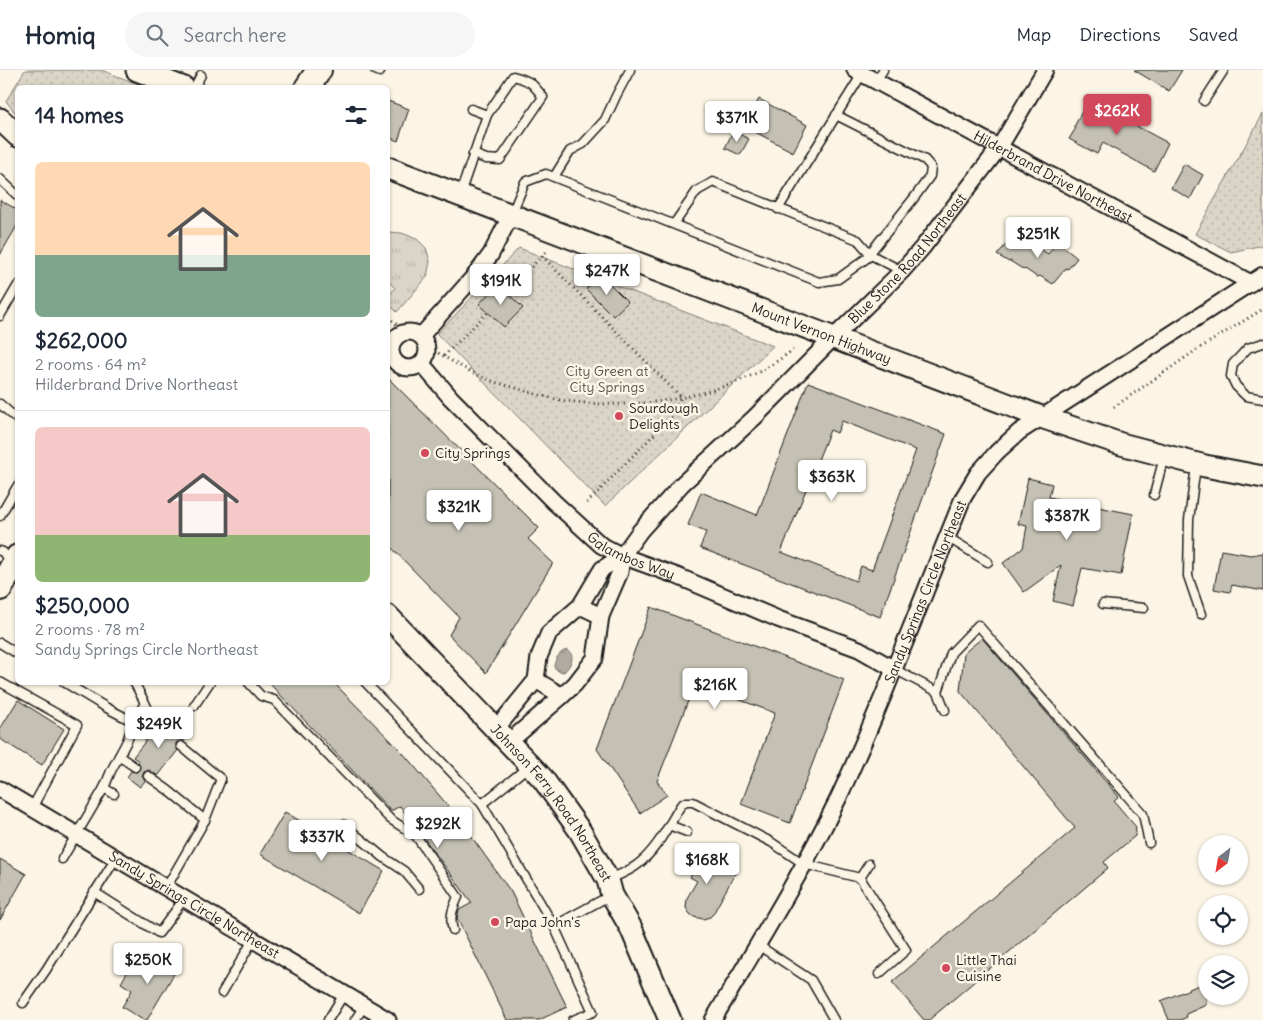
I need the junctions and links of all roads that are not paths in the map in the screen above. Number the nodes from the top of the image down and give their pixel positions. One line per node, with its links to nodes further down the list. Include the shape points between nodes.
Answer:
1 (137, 70): 8 (street)
2 (319, 70): 9 (main road)
3 (630, 70): 19 (lane, via 605,120 583,144 570,151)
4 (1045, 70): 16 (street, Blue Stone Road Northeast)
5 (1224, 70): 10 (lane)
6 (859, 72): 7 (street, Hilderbrand Drive Northeast); 13 (lane)
7 (879, 76): 16 (street, Hilderbrand Drive Northeast)
8 (193, 81)
9 (309, 85)
10 (1204, 101)
11 (471, 109): 12 (lane)
12 (486, 115): 17 (lane); 17 (lane, via 514,76 533,84 543,97 500,160)
13 (836, 115): 23 (lane); 26 (lane, via 925,160 931,167 930,176)
14 (0, 119): 15 (street)
15 (15, 133)
16 (999, 148): 27 (street, Blue Stone Road Northeast); 28 (street, Hilderbrand Drive Northeast)
17 (473, 154): 22 (lane)
18 (390, 169): 22 (street, Mount Vernon Highway)
19 (554, 177): 24 (lane, via 546,174 525,182); 25 (lane)
20 (0, 179): 21 (lane)
21 (15, 193)
22 (459, 195): 24 (street, Mount Vernon Highway)
23 (778, 209): 25 (lane, via 713,182 697,191); 26 (lane, via 858,240)
24 (511, 215): 31 (street, Mount Vernon Highway); 32 (street, via 491,254)
25 (674, 224): 26 (lane, via 818,282 838,279)
26 (870, 254): 27 (lane)
27 (902, 271): 31 (street, Blue Stone Road Northeast)
28 (1257, 279): 38 (street, Sandy Springs Circle Northeast)
29 (15, 290): 30 (lane)
30 (0, 316)
31 (834, 337): 38 (street, Mount Vernon Highway); 46 (street, Blue Stone Road Northeast, via 755,417 682,484)
32 (424, 341): 34 (street, via 427,353); 34 (street, via 411,332 405,332 392,344 392,355 399,365 411,368)
33 (1263, 343): 35 (lane, via 1248,348 1233,364 1231,376 1246,396)
34 (421, 363): 46 (street, Galambos Way, via 451,398 554,502 601,545)
35 (1263, 399)
36 (0, 404): 37 (lane)
37 (15, 417)
38 (1041, 417): 39 (street, Mount Vernon Highway); 45 (street, Sandy Springs Circle Northeast, via 1019,432 978,474 963,498)
39 (1165, 455): 40 (street, Mount Vernon Highway); 43 (lane)
40 (1196, 463): 41 (street, Mount Vernon Highway); 53 (lane, via 1189,520 1188,576)
41 (1263, 477)
42 (15, 491): 44 (lane)
43 (1154, 495)
44 (0, 516)
45 (947, 537): 48 (lane); 58 (street, Sandy Springs Circle Northeast)
46 (622, 556): 51 (street, Blue Stone Road Northeast, via 602,569); 54 (street, Blue Stone Road Northeast, via 620,572); 58 (street, Galambos Way, via 860,649)
47 (12, 562): 49 (main road)
48 (988, 562)
49 (0, 588)
50 (1103, 604): 52 (lane)
51 (580, 606): 54 (street); 59 (street, Blue Stone Road Northeast, via 549,633 539,657)
52 (1144, 608)
53 (1201, 614)
54 (601, 616): 67 (street, Blue Stone Road Northeast, via 594,658)
55 (390, 618): 73 (street, Johnson Ferry Road Northeast)
56 (0, 643): 57 (lane)
57 (15, 652)
58 (894, 669): 66 (lane); 94 (street, Sandy Springs Circle Northeast, via 837,800)
59 (536, 680): 67 (street); 73 (street)
60 (0, 682): 83 (lane, via 77,725)
61 (69, 685): 71 (lane)
62 (136, 685): 68 (lane)
63 (208, 685): 69 (lane)
64 (251, 685): 103 (lane, via 261,696 274,700 390,819 416,836 458,897 453,908)
65 (368, 685): 82 (lane)
66 (938, 692): 70 (lane); 91 (lane, via 951,653 978,625 1143,814)
67 (562, 696): 73 (street, Blue Stone Road Northeast)
68 (145, 703): 71 (lane); 72 (lane)
69 (194, 706)
70 (945, 710)
71 (134, 722): 75 (lane)
72 (157, 726)
73 (502, 735): 76 (street, Johnson Ferry Road Northeast)
74 (181, 746): 84 (lane, via 221,779)
75 (119, 756): 77 (lane); 79 (lane)
76 (530, 765): 82 (lane); 98 (street, Johnson Ferry Road Northeast, via 580,831)
77 (135, 767)
78 (148, 776): 84 (lane)
79 (104, 788): 81 (lane); 88 (lane)
80 (0, 789): 83 (street, Sandy Springs Circle Northeast)
81 (114, 794)
82 (482, 804): 102 (lane)
83 (32, 808): 88 (street, Sandy Springs Circle Northeast)
84 (205, 820): 90 (lane)
85 (344, 824): 99 (lane, via 404,871)
86 (669, 825): 87 (lane); 94 (lane, via 681,805 693,802 771,842); 98 (lane, via 648,856)
87 (687, 832)
88 (76, 835): 92 (street, Sandy Springs Circle Northeast); 93 (lane)
89 (185, 835): 90 (lane)
90 (193, 839): 97 (lane)
91 (1149, 843)
92 (116, 858): 97 (street, Sandy Springs Circle Northeast); 100 (lane)
93 (62, 859)
94 (804, 864): 96 (lane); 105 (street, Sandy Springs Circle Northeast)
95 (869, 864): 96 (lane)
96 (860, 878): 106 (lane, via 906,950)
97 (166, 888): 101 (street, Sandy Springs Circle Northeast)
98 (610, 888): 102 (lane); 115 (street, Johnson Ferry Road Northeast, via 632,928)
99 (419, 889)
100 (94, 892): 101 (lane, via 159,933); 109 (lane)
101 (184, 898): 104 (street, Sandy Springs Circle Northeast)
102 (554, 926): 114 (lane, via 593,1012)
103 (453, 930)
104 (253, 940): 107 (lane); 108 (street, Sandy Springs Circle Northeast)
105 (758, 945): 116 (street, Sandy Springs Circle Northeast); 117 (lane, via 811,980)
106 (880, 974)
107 (222, 993)
108 (344, 994): 110 (street, Sandy Springs Circle Northeast); 111 (lane)
109 (23, 1003)
110 (364, 1006): 112 (lane); 113 (street, Sandy Springs Circle Northeast)
111 (328, 1020)
112 (355, 1020)
113 (388, 1020)
114 (573, 1020)
115 (670, 1020)
116 (713, 1020)
117 (834, 1020)

